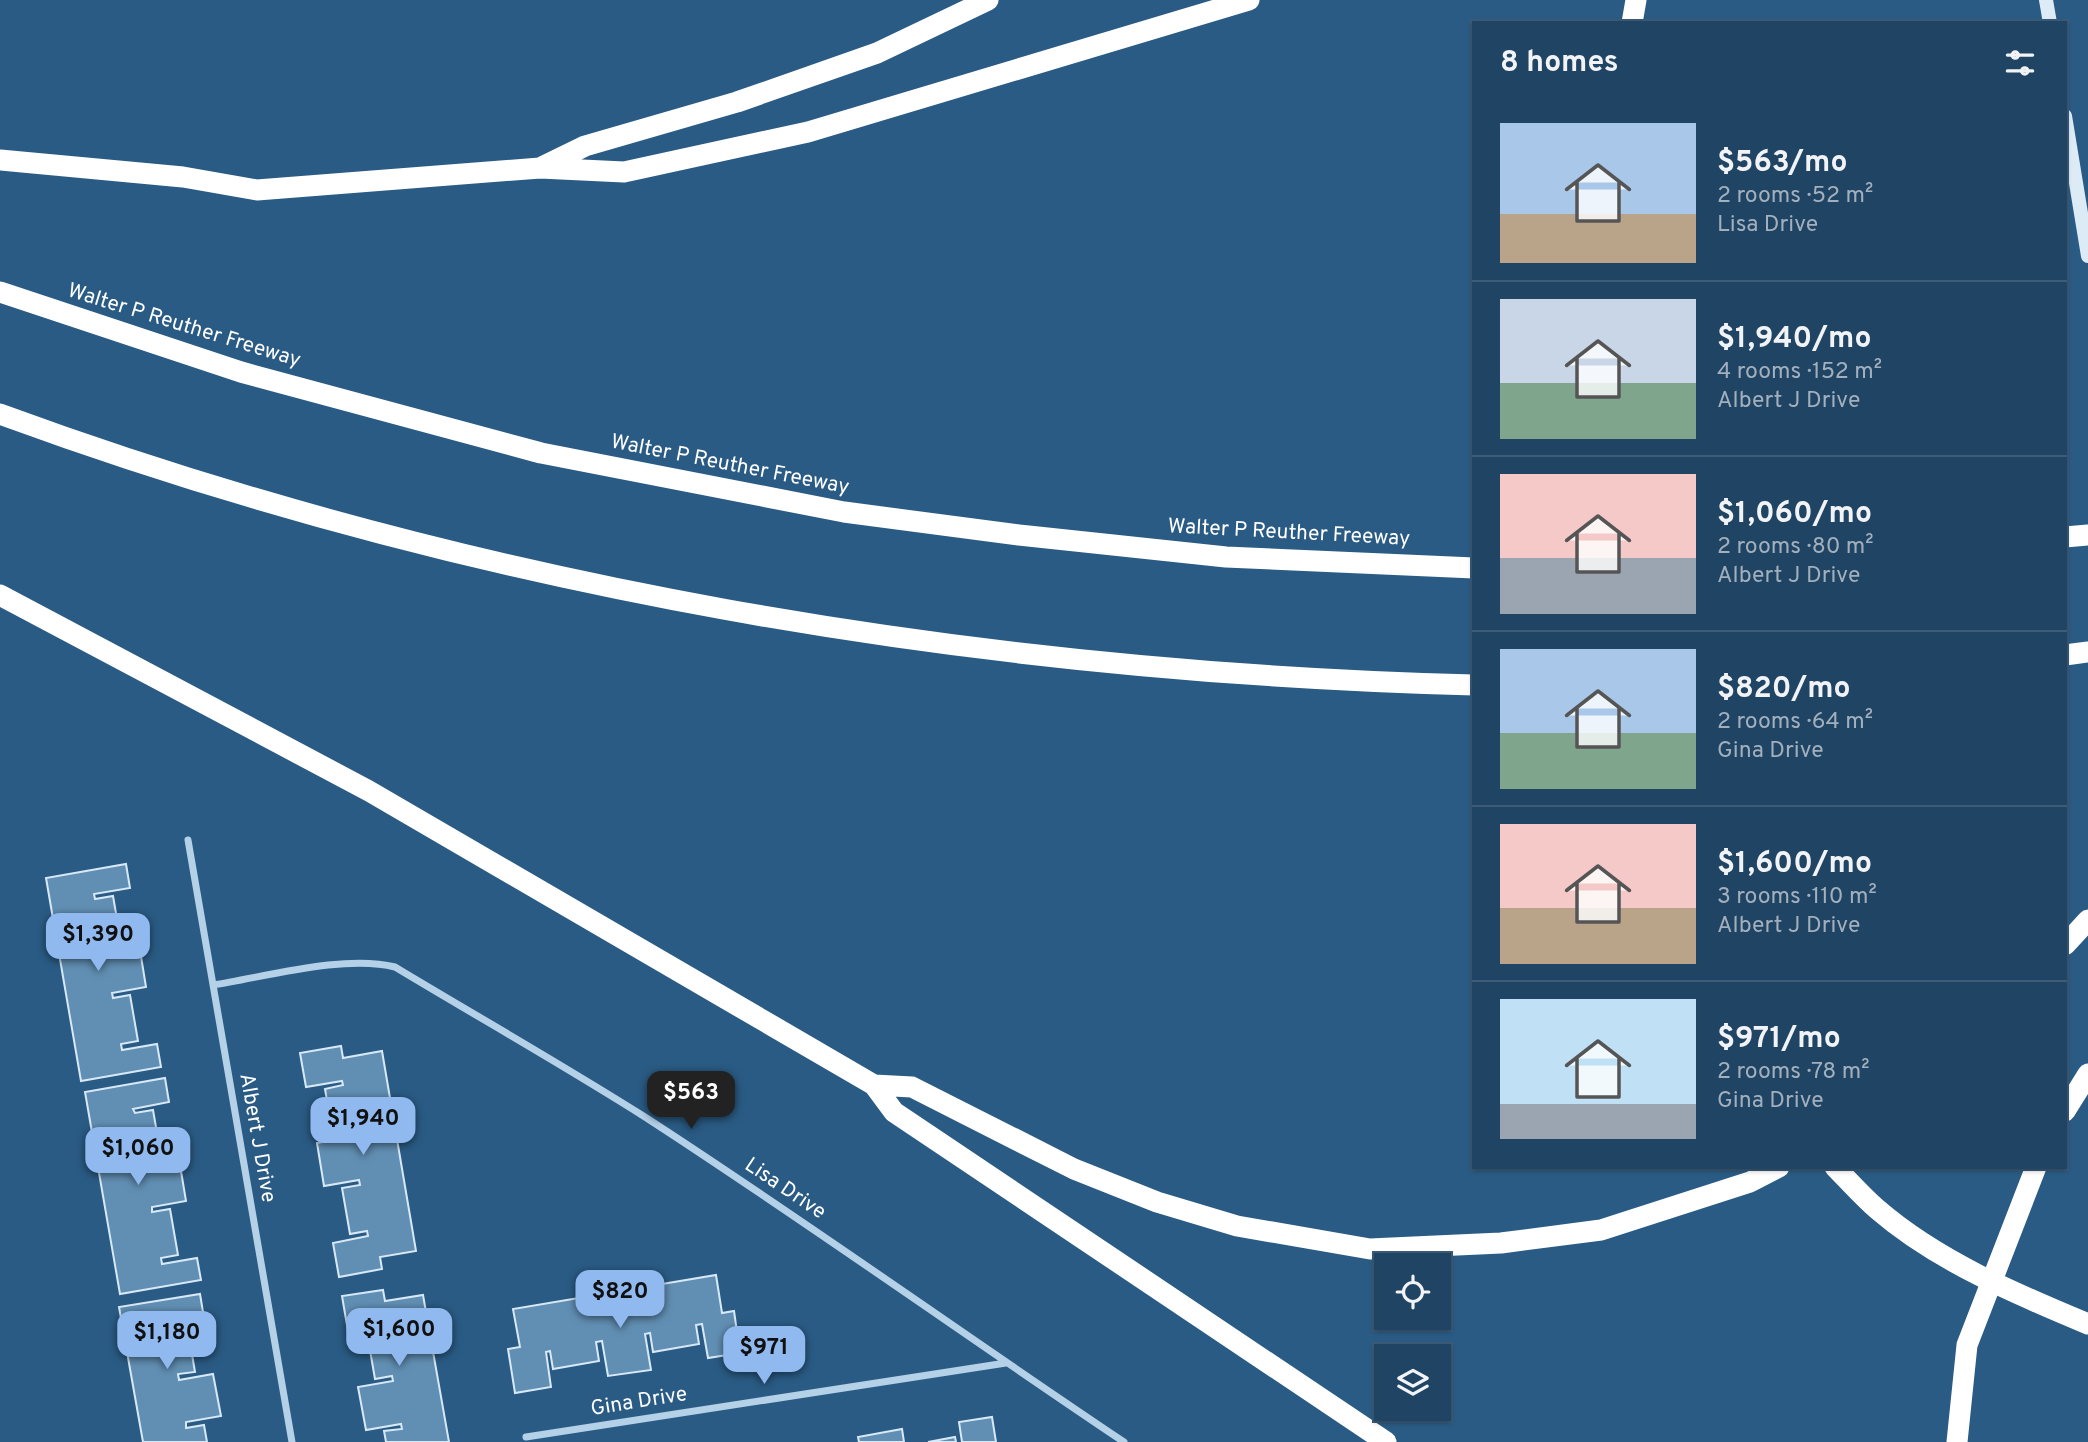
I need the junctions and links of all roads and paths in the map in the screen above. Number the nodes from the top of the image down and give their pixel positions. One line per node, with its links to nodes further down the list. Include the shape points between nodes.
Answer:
1 (988, 0): 9 (highway, via 877,53 737,102 585,146)
2 (1249, 0): 9 (highway, via 808,132 624,172)
3 (1636, 0): 5 (highway)
4 (2046, 0): 6 (street)
5 (1632, 21)
6 (2050, 21)
7 (2067, 128): 10 (street)
8 (0, 160): 9 (highway, via 183,177 257,190)
9 (540, 168)
10 (2088, 256)
11 (0, 292): 15 (highway, Walter P Reuther Freeway, via 242,372 541,453 844,512 1226,557)
12 (0, 414): 19 (highway, via 321,516 481,558 754,615 921,641 1111,663)
13 (2088, 535): 14 (highway)
14 (2067, 537)
15 (1472, 568)
16 (0, 595): 25 (highway, via 369,791)
17 (2088, 652): 18 (highway)
18 (2067, 655)
19 (1472, 685)
20 (188, 840): 23 (street, Albert J Drive)
21 (2088, 920): 22 (highway)
22 (2067, 943)
23 (213, 985): 31 (street, Lisa Drive, via 350,962 395,967 644,1116); 33 (street, Albert J Drive)
24 (2088, 1074): 26 (highway)
25 (873, 1085): 27 (highway, via 912,1087 1074,1169 1157,1202 1237,1226 1370,1249 1501,1243 1601,1230 1750,1182); 35 (highway, via 894,1112)
26 (2068, 1106)
27 (1775, 1169)
28 (1837, 1169): 30 (highway, bridge, via 1878,1210 1928,1245 1984,1277)
29 (2035, 1169): 36 (highway, via 1967,1345)
30 (2088, 1324)
31 (1006, 1363): 32 (street, Gina Drive); 34 (street, Lisa Drive)
32 (526, 1437)
33 (292, 1442)
34 (1124, 1442)
35 (1386, 1442)
36 (1957, 1442)

